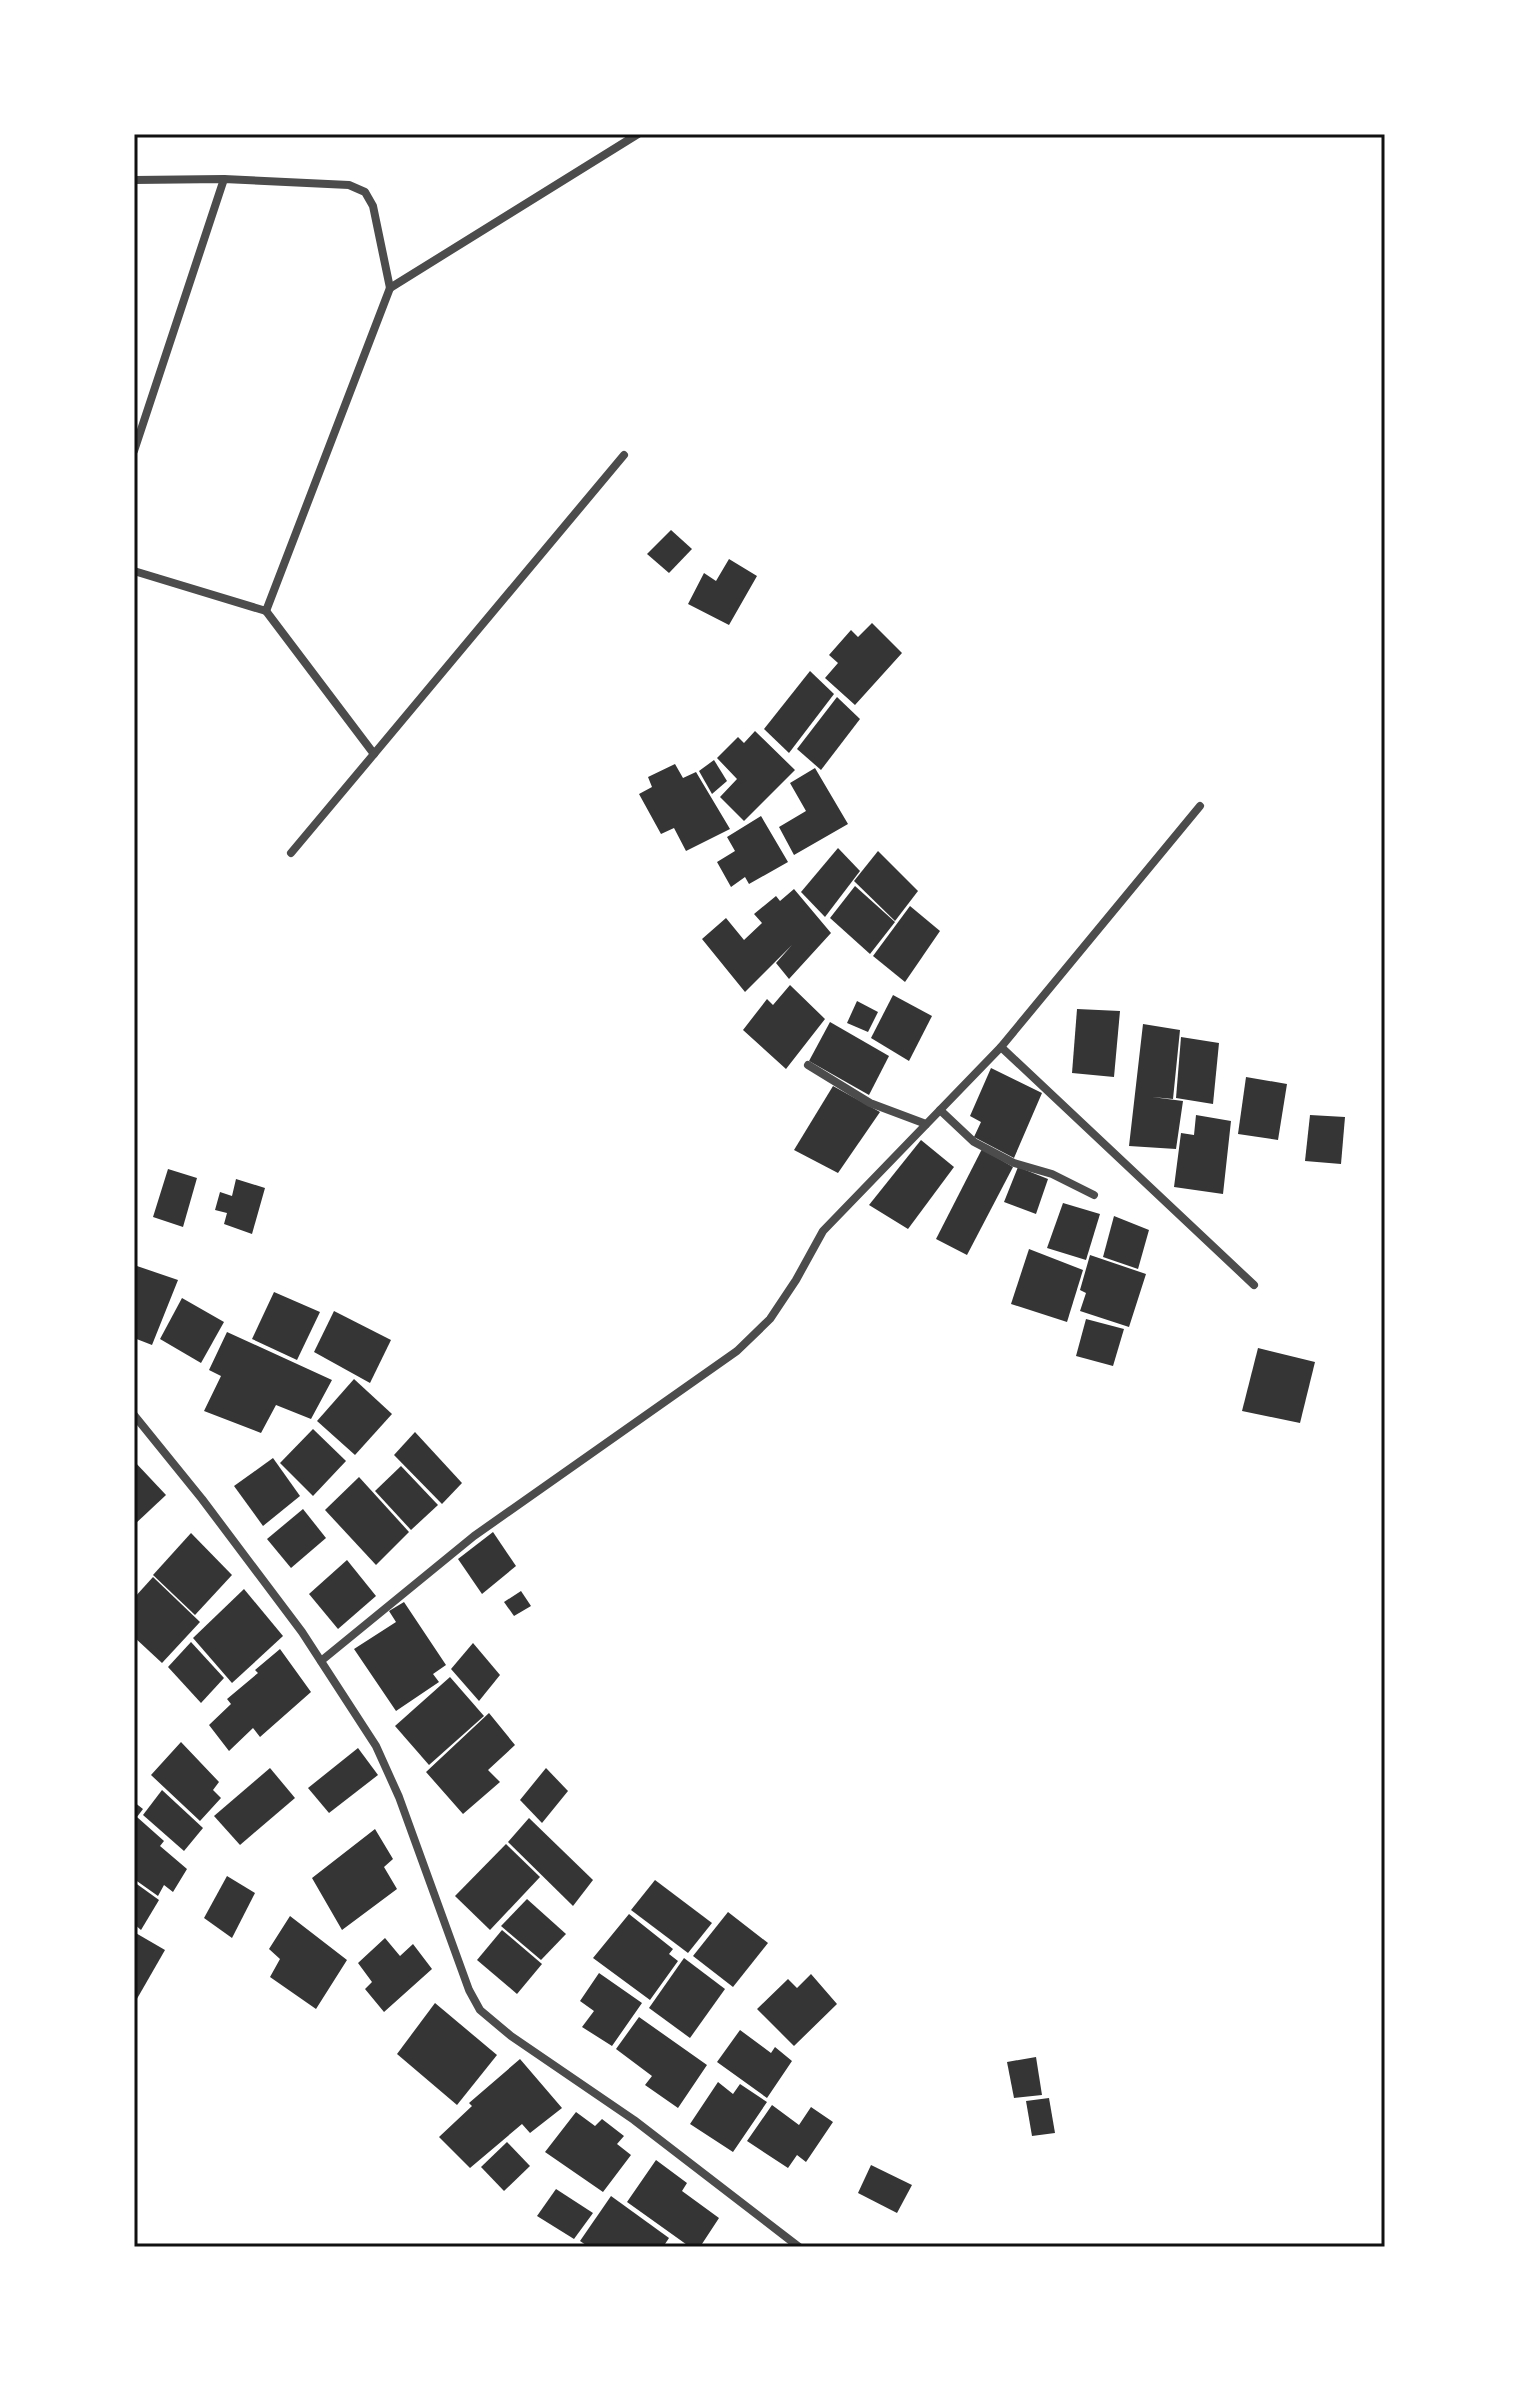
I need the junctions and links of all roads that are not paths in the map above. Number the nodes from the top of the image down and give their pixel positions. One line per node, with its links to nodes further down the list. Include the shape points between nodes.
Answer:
1 (638, 134): 4 (street)
2 (224, 179): 3 (street); 4 (street, via 332,183 365,192 373,206); 5 (street)
3 (134, 180)
4 (390, 288): 8 (street)
5 (134, 451)
6 (624, 455): 9 (street)
7 (134, 571): 8 (street)
8 (266, 611): 9 (street)
9 (374, 754): 11 (street)
10 (1200, 806): 12 (street)
11 (291, 853)
12 (1001, 1047): 14 (street); 17 (street)
13 (808, 1065): 15 (street, via 870,1103)
14 (940, 1110): 15 (street); 16 (street, via 974,1142)
15 (926, 1124): 19 (street, via 823,1231 770,1319 737,1351 474,1536)
16 (1094, 1195)
17 (1254, 1285)
18 (134, 1415): 19 (street)
19 (321, 1661): 20 (street, via 394,1784 480,2010)
20 (799, 2247)

